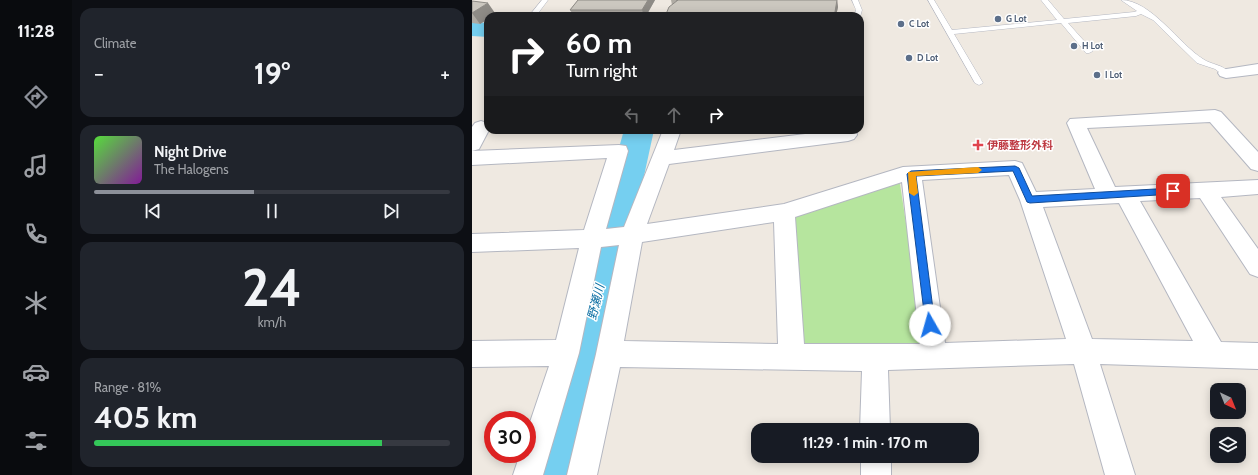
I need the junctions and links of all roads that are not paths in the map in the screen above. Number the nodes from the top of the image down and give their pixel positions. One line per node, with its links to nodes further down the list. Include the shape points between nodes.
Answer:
1 (545, 0): 7 (lane)
2 (855, 0): 8 (lane)
3 (931, 0): 10 (lane)
4 (1044, 0): 9 (lane)
5 (1124, 0): 6 (lane)
6 (1142, 10): 9 (lane, via 1136,14); 13 (lane, via 1200,61 1218,67)
7 (535, 12)
8 (859, 12)
9 (1062, 22): 10 (lane); 11 (lane)
10 (950, 32): 14 (lane)
11 (1089, 51)
12 (1258, 69): 13 (street)
13 (1226, 73)
14 (979, 83)
15 (481, 127): 18 (street)
16 (671, 134): 20 (street)
17 (848, 134): 20 (street)
18 (472, 145)
19 (472, 158): 28 (street, via 619,151)
20 (662, 158): 28 (street)
21 (1258, 164): 25 (street, via 1215,116 1076,123)
22 (911, 174): 26 (street, via 1015,168); 27 (street, via 903,174); 35 (street)
23 (1258, 187): 24 (street)
24 (1205, 189): 25 (street); 30 (street)
25 (1117, 194): 26 (street); 36 (street)
26 (1030, 200): 31 (street)
27 (784, 212): 28 (street); 38 (street)
28 (612, 237): 29 (street); 32 (street); 34 (street)
29 (472, 243)
30 (1258, 267)
31 (1083, 351): 35 (street); 36 (street); 45 (street)
32 (566, 353): 33 (street); 42 (street)
33 (472, 354)
34 (609, 354): 38 (street); 43 (street)
35 (934, 355): 39 (street)
36 (1214, 355): 37 (street)
37 (1258, 356)
38 (792, 357): 39 (street)
39 (875, 358): 40 (street)
40 (875, 423)
41 (876, 463): 44 (street)
42 (528, 475)
43 (582, 475)
44 (876, 475)
45 (1120, 475)

